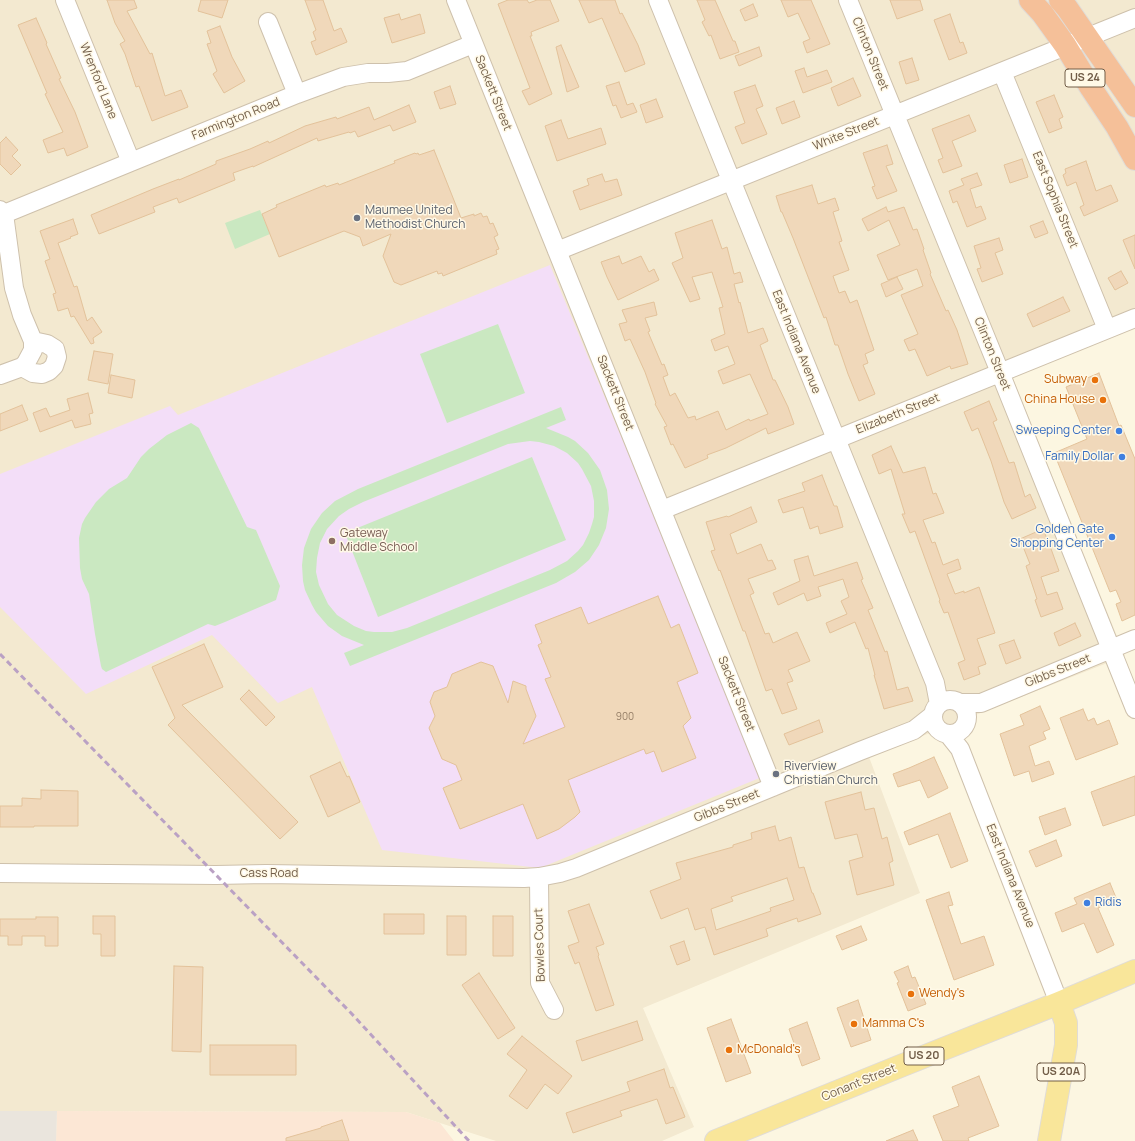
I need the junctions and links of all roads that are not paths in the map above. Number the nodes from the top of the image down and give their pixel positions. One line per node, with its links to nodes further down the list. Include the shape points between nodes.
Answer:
1 (65, 0): 17 (street, Wrenford Lane)
2 (456, 0): 10 (street, Sackett Street)
3 (658, 0): 18 (street, East Indiana Avenue)
4 (848, 0): 15 (street, Clinton Street)
5 (1030, 0): 11 (highway, US 24)
6 (1060, 0): 9 (highway, US 24)
7 (1135, 18): 9 (street, White Street)
8 (268, 22): 13 (street)
9 (1087, 37): 11 (street, White Street); 14 (highway, US 24)
10 (473, 44): 13 (street, Farmington Road, via 407,71 343,77); 20 (street, Sackett Street)
11 (1065, 45): 12 (street, White Street); 16 (highway, US 24)
12 (1002, 72): 15 (street, White Street); 22 (street, East Sophia Street)
13 (297, 94): 17 (street, Farmington Road)
14 (1135, 106)
15 (895, 115): 18 (street, White Street); 23 (street, Clinton Street)
16 (1135, 160)
17 (131, 162): 19 (street, Farmington Road)
18 (731, 182): 20 (street, White Street); 25 (street, East Indiana Avenue)
19 (2, 212): 24 (street, via 14,288 29,355)
20 (557, 251): 26 (street, Sackett Street)
21 (1135, 318): 22 (street, Elizabeth Street)
22 (1107, 329): 23 (street, Elizabeth Street)
23 (1000, 373): 25 (street, Elizabeth Street); 28 (street, Clinton Street)
24 (0, 375)
25 (836, 439): 26 (street, Elizabeth Street); 30 (street, East Indiana Avenue)
26 (662, 510): 31 (street, Sackett Street)
27 (1135, 639): 28 (street, Gibbs Street)
28 (1110, 649): 29 (street, Clinton Street); 30 (street, Gibbs Street)
29 (1135, 709)
30 (950, 717): 31 (street, Gibbs Street); 35 (street, East Indiana Avenue, via 960,749)
31 (773, 787): 33 (street, Gibbs Street, via 576,868)
32 (0, 873): 33 (street, Cass Road)
33 (539, 877): 36 (street, Bowles Court, via 540,983)
34 (1135, 971): 35 (main road, Conant Street / US 20)
35 (1060, 1003): 37 (main road, Conant Street / US 20); 38 (main road, US 20A, via 1066,1023 1066,1045)
36 (554, 1010)
37 (716, 1141)
38 (1049, 1141)

